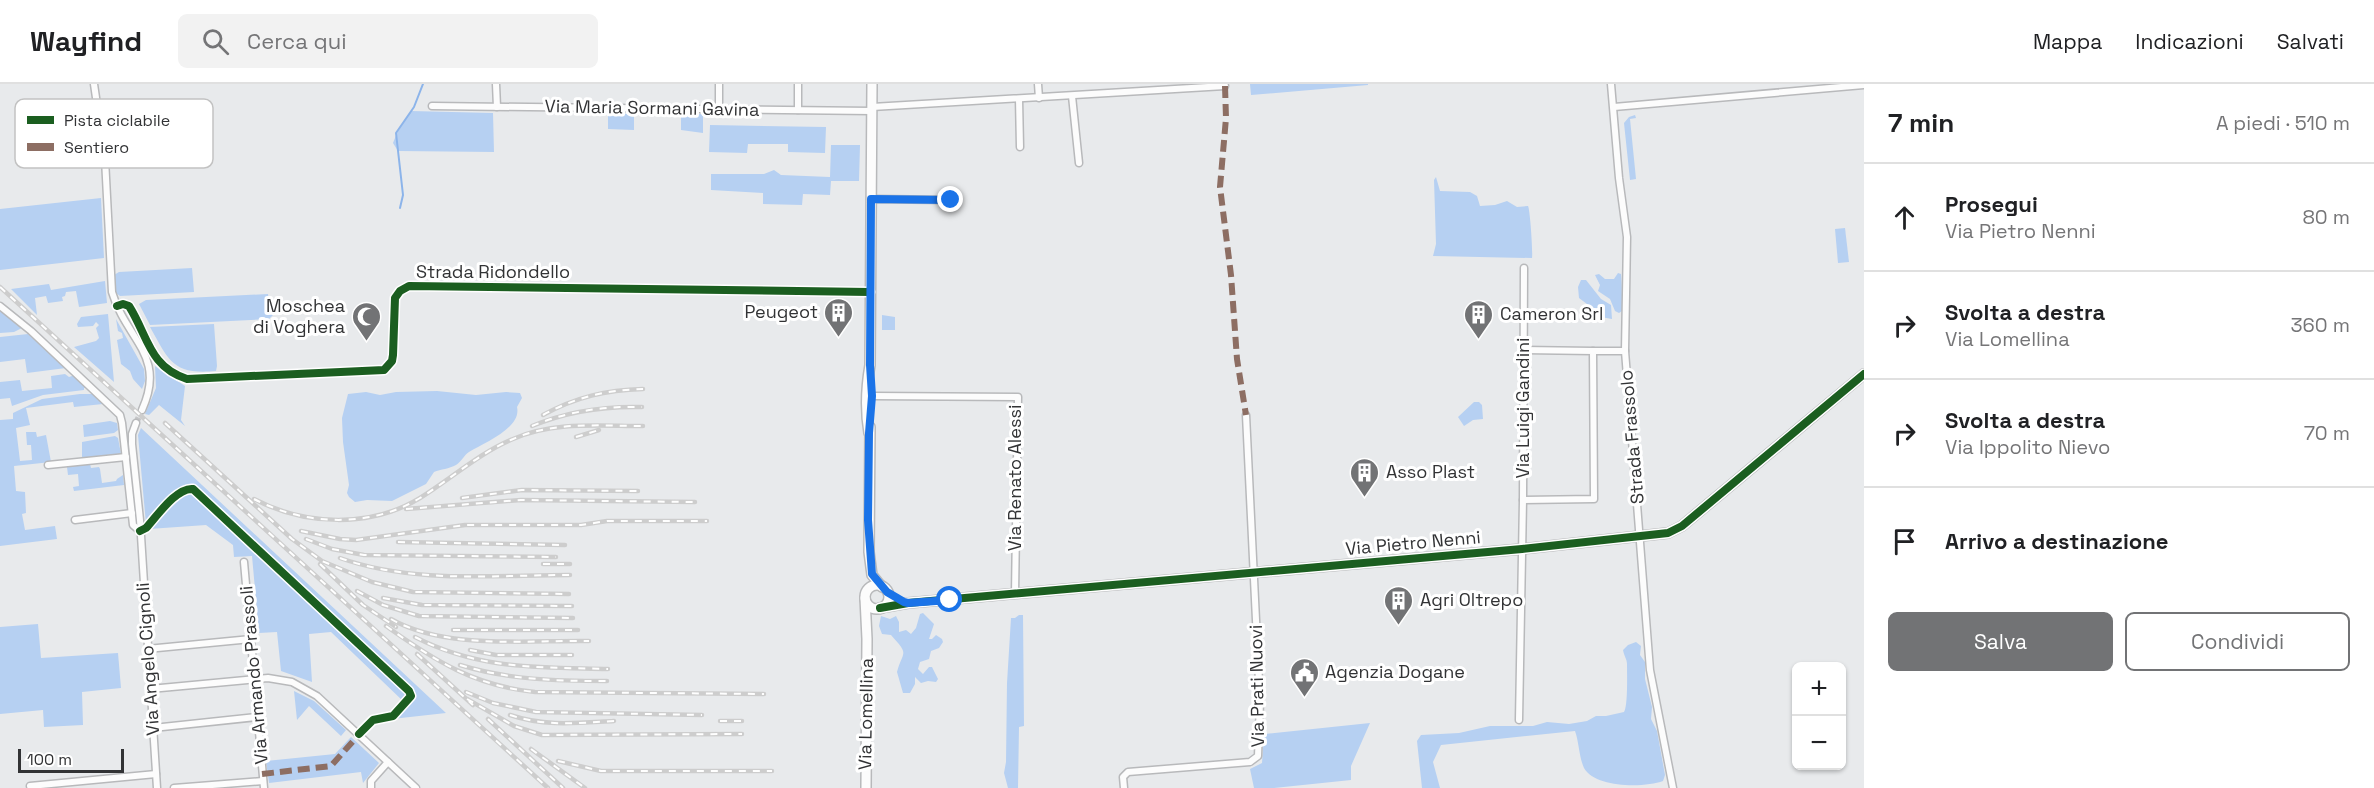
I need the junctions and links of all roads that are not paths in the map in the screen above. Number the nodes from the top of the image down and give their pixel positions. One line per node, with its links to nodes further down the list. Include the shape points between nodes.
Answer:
1 (94, 84): 12 (street)
2 (496, 84): 15 (street)
3 (719, 84): 17 (street)
4 (798, 84): 19 (street)
5 (872, 84): 18 (street, Via Lomellina)
6 (1038, 84): 11 (street)
7 (1611, 84): 16 (street, Strada Frassolo)
8 (1864, 85): 16 (street)
9 (1225, 86): 10 (street, Via Maria Sormani Gavina)
10 (1072, 96): 11 (street, Via Maria Sormani Gavina); 21 (street)
11 (1040, 98): 13 (street, Via Maria Sormani Gavina)
12 (96, 99)
13 (1019, 99): 18 (street, Via Maria Sormani Gavina); 20 (street)
14 (432, 106): 15 (street, Via Maria Sormani Gavina)
15 (497, 107): 17 (street, Via Maria Sormani Gavina)
16 (1614, 107): 31 (street, Strada Frassolo, via 1628,255)
17 (719, 109): 19 (street, Via Maria Sormani Gavina)
18 (872, 109): 19 (street, Via Maria Sormani Gavina); 23 (street, Via Lomellina)
19 (798, 110)
20 (1020, 147)
21 (1079, 163)
22 (105, 168): 28 (street, via 111,285)
23 (871, 199): 24 (street); 26 (street, Via Lomellina)
24 (951, 200)
25 (1524, 268): 29 (street, Via Luigi Gandini)
26 (870, 292): 28 (street, Strada Ridondello, via 409,286 395,298 393,355 384,369 187,379 161,365 129,306); 32 (street, Via Lomellina)
27 (0, 306): 39 (street, Via Angelo Cignoli, via 117,411)
28 (117, 306): 35 (street, via 150,370 150,388)
29 (1523, 351): 30 (street); 41 (street, Via Luigi Gandini)
30 (1593, 351): 31 (street); 41 (street, via 1594,499)
31 (1625, 351): 46 (street, Strada Frassolo)
32 (870, 365): 34 (street, Via Lomellina); 38 (street, Via Lomellina, via 866,408)
33 (1864, 374): 46 (street, Via Pietro Nenni, via 1682,526 1668,533)
34 (872, 396): 38 (street, Via Lomellina); 51 (street, Via Renato Alessi, via 1018,397)
35 (142, 410)
36 (1246, 415): 49 (street)
37 (136, 423): 45 (street, Via Angelo Cignoli, via 132,437)
38 (869, 433): 44 (street, Via Lomellina)
39 (126, 457): 40 (street); 42 (street, Via Angelo Cignoli)
40 (48, 465)
41 (1523, 500): 47 (street, Via Luigi Gandini)
42 (132, 513): 43 (street); 45 (street, Via Angelo Cignoli, via 134,525)
43 (75, 520)
44 (868, 520): 50 (street, Via Lomellina, via 871,569); 52 (street, Via Lomellina)
45 (140, 531): 57 (street, Via Angelo Cignoli)
46 (1641, 537): 47 (street, Via Pietro Nenni); 73 (street, Strada Frassolo, via 1650,670)
47 (1522, 549): 49 (street, Via Pietro Nenni); 61 (street, Via Luigi Gandini)
48 (244, 562): 55 (street, Via Armando Prassoli)
49 (1254, 572): 51 (street, Via Pietro Nenni); 72 (street, Via Prati Nuovi, via 1260,702 1258,756 1250,762 1128,772 1123,777)
50 (885, 590): 52 (street, via 873,586); 53 (street); 54 (street, Via Lomellina, via 888,600)
51 (1015, 594): 53 (street, Via Pietro Nenni)
52 (866, 595): 54 (street, via 868,605); 56 (street, Via Lomellina)
53 (908, 603): 54 (street, Via Pietro Nenni)
54 (879, 609): 56 (street, Via Lomellina, via 871,619)
55 (250, 639): 57 (street); 58 (street, Via Armando Prassoli)
56 (867, 639): 71 (street, Via Lomellina)
57 (147, 648): 59 (street, Via Angelo Cignoli)
58 (254, 679): 59 (street); 60 (street, Via Armando Prassoli); 63 (street, via 282,680 311,692)
59 (150, 689): 62 (street, Via Angelo Cignoli)
60 (257, 717): 62 (street); 65 (street, Via Armando Prassoli)
61 (1519, 720)
62 (153, 728): 64 (street, Via Angelo Cignoli)
63 (388, 762): 69 (street, via 371,781); 70 (street)
64 (156, 774): 66 (street); 67 (street, Via Angelo Cignoli)
65 (263, 784): 68 (street)
66 (30, 786)
67 (157, 788)
68 (174, 788)
69 (371, 788)
70 (416, 788)
71 (866, 788)
72 (1124, 788)
73 (1673, 788)

